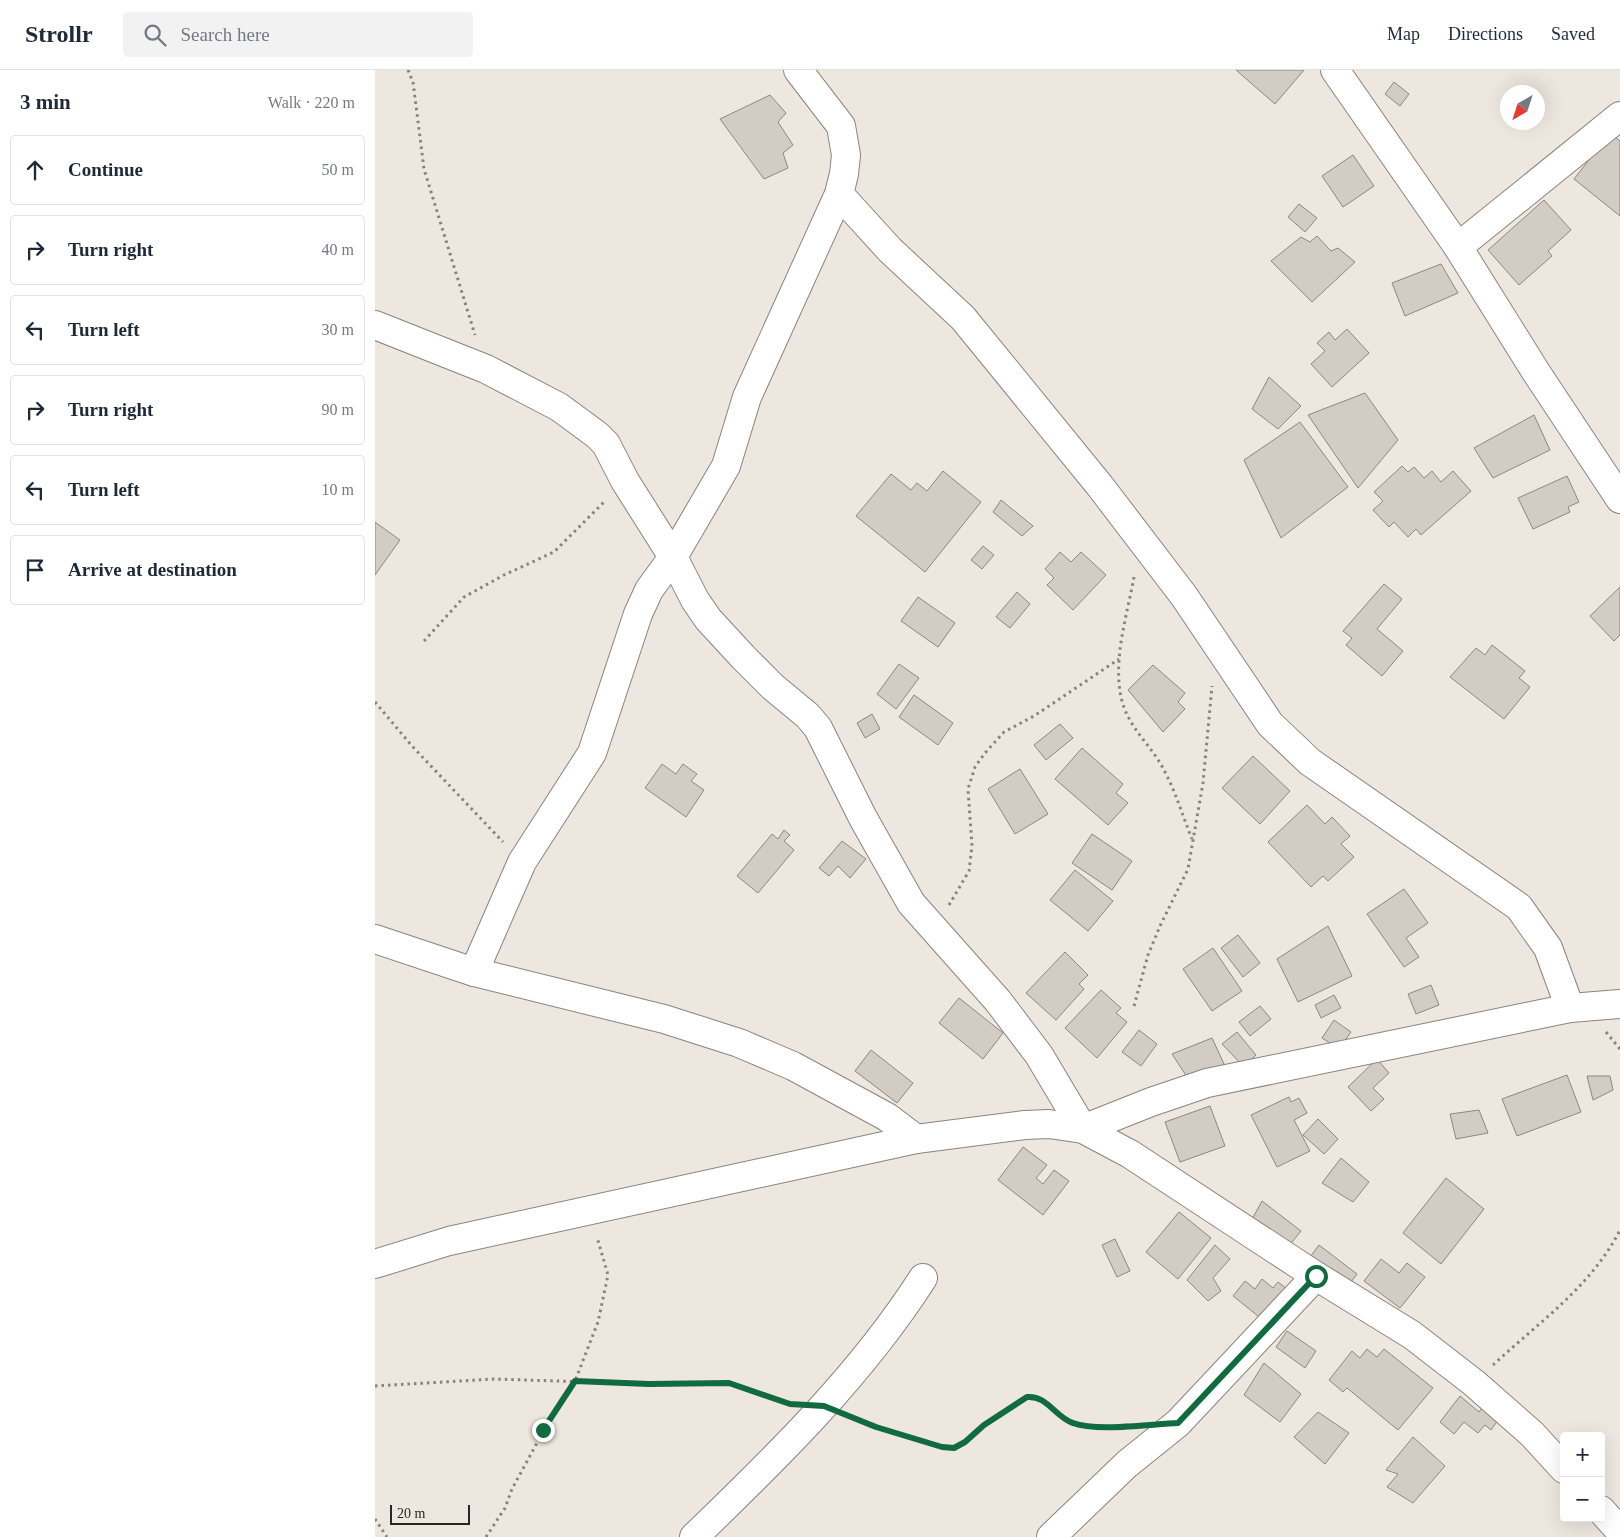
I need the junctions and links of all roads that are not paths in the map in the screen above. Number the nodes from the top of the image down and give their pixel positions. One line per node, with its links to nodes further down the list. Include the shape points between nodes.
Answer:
1 (798, 70): 4 (street, via 841,126 847,155)
2 (1335, 70): 5 (street)
3 (1620, 116): 5 (street)
4 (839, 194): 8 (street, via 747,397 726,466); 12 (street, via 890,250 963,318 1100,486 1183,596 1270,724 1310,762 1519,907 1548,948)
5 (1458, 247): 7 (street)
6 (375, 325): 8 (street, via 486,369 559,407 591,430 606,444 625,481)
7 (1618, 492)
8 (673, 557): 10 (street, via 649,590 638,614 592,753 523,862); 13 (street, via 708,619 773,687 809,716 818,728 911,903 998,1000 1039,1055)
9 (375, 939): 10 (street)
10 (474, 972): 14 (street, via 664,1019 739,1043 793,1066 887,1117)
11 (1620, 1004): 12 (street)
12 (1570, 1008): 13 (street, via 1207,1084)
13 (1083, 1129): 14 (street, via 1049,1124 1025,1125); 16 (street, via 1130,1154)
14 (916, 1138): 15 (street, via 449,1241)
15 (375, 1264)
16 (1316, 1276): 18 (street, via 1412,1335 1474,1383 1532,1434); 22 (street, via 1178,1423 1127,1464)
17 (923, 1278): 21 (street, via 905,1307 824,1406)
18 (1560, 1465)
19 (1605, 1514): 20 (street)
20 (1620, 1531)
21 (694, 1537)
22 (1051, 1537)

